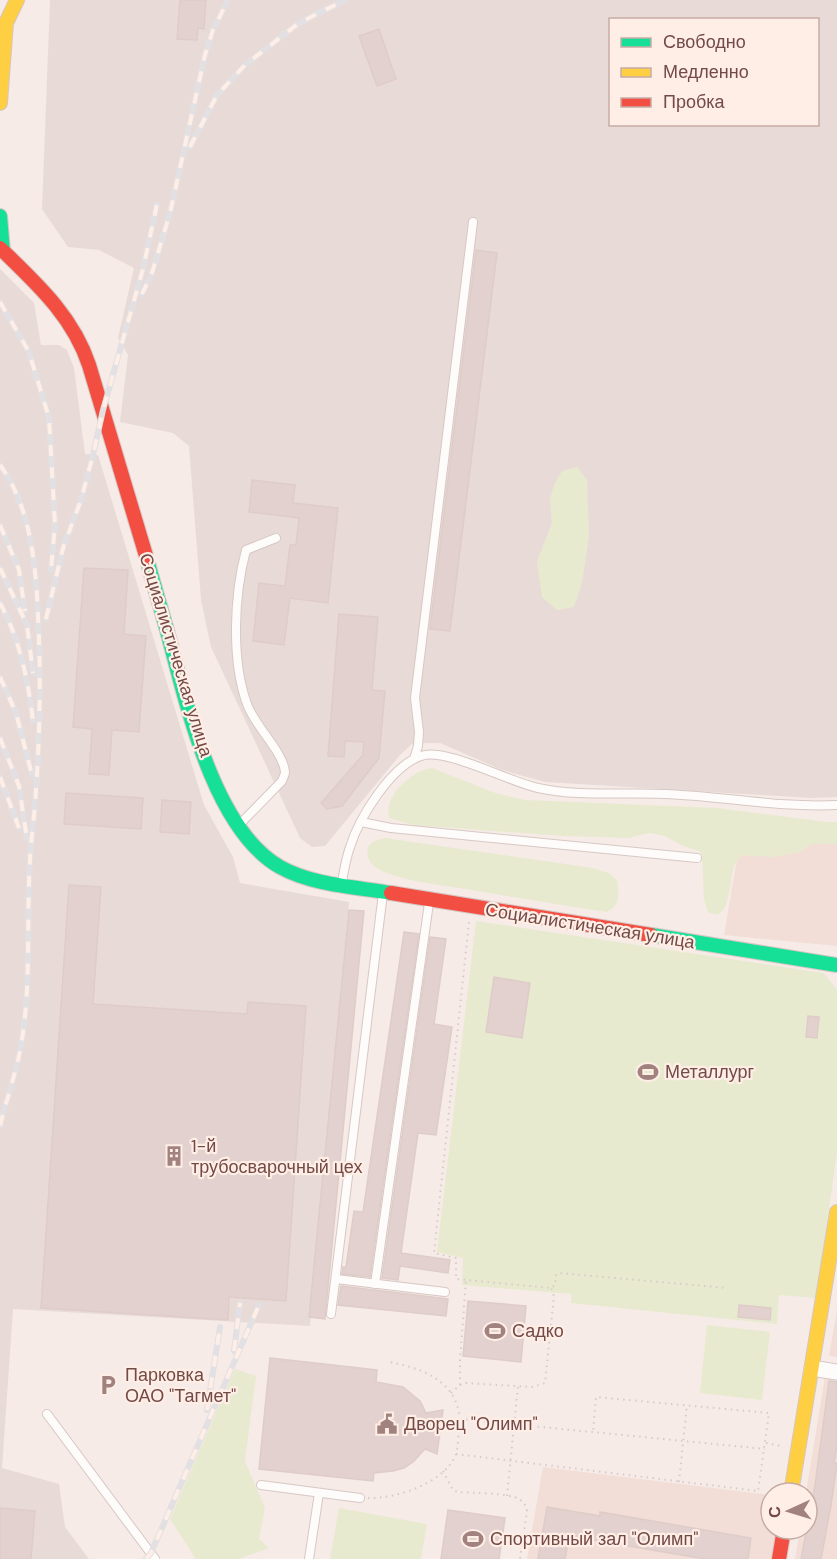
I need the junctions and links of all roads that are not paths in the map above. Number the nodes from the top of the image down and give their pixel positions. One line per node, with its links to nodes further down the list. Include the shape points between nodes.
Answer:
1 (17, 0): 2 (street)
2 (3, 26): 3 (street)
3 (0, 104)
4 (0, 216): 6 (street)
5 (473, 222): 8 (lane, via 415,698 419,732)
6 (2, 249): 11 (street, Социалистическая улица, via 54,305 80,341 110,431 197,738)
7 (276, 538): 11 (lane, via 246,550 236,639 247,706 279,754 285,772 282,781)
8 (414, 759): 9 (lane, via 438,755 539,789 667,794 791,806); 10 (lane, via 395,775)
9 (837, 805)
10 (361, 822): 12 (lane); 13 (lane, via 349,848)
11 (238, 826): 13 (street, Социалистическая улица, via 284,869)
12 (697, 858)
13 (342, 885): 14 (street, Социалистическая улица)
14 (383, 892): 16 (street, Социалистическая улица); 18 (lane)
15 (429, 903): 19 (lane)
16 (837, 965)
17 (837, 1212): 22 (street)
18 (336, 1279): 19 (lane); 21 (lane)
19 (375, 1284): 20 (lane)
20 (445, 1292)
21 (331, 1314)
22 (812, 1368): 23 (street); 25 (street)
23 (837, 1372)
24 (47, 1414): 30 (lane)
25 (792, 1481)
26 (261, 1485): 27 (lane)
27 (319, 1493): 28 (lane); 31 (lane)
28 (360, 1498)
29 (782, 1541): 32 (street)
30 (155, 1559)
31 (309, 1559)
32 (779, 1559)

